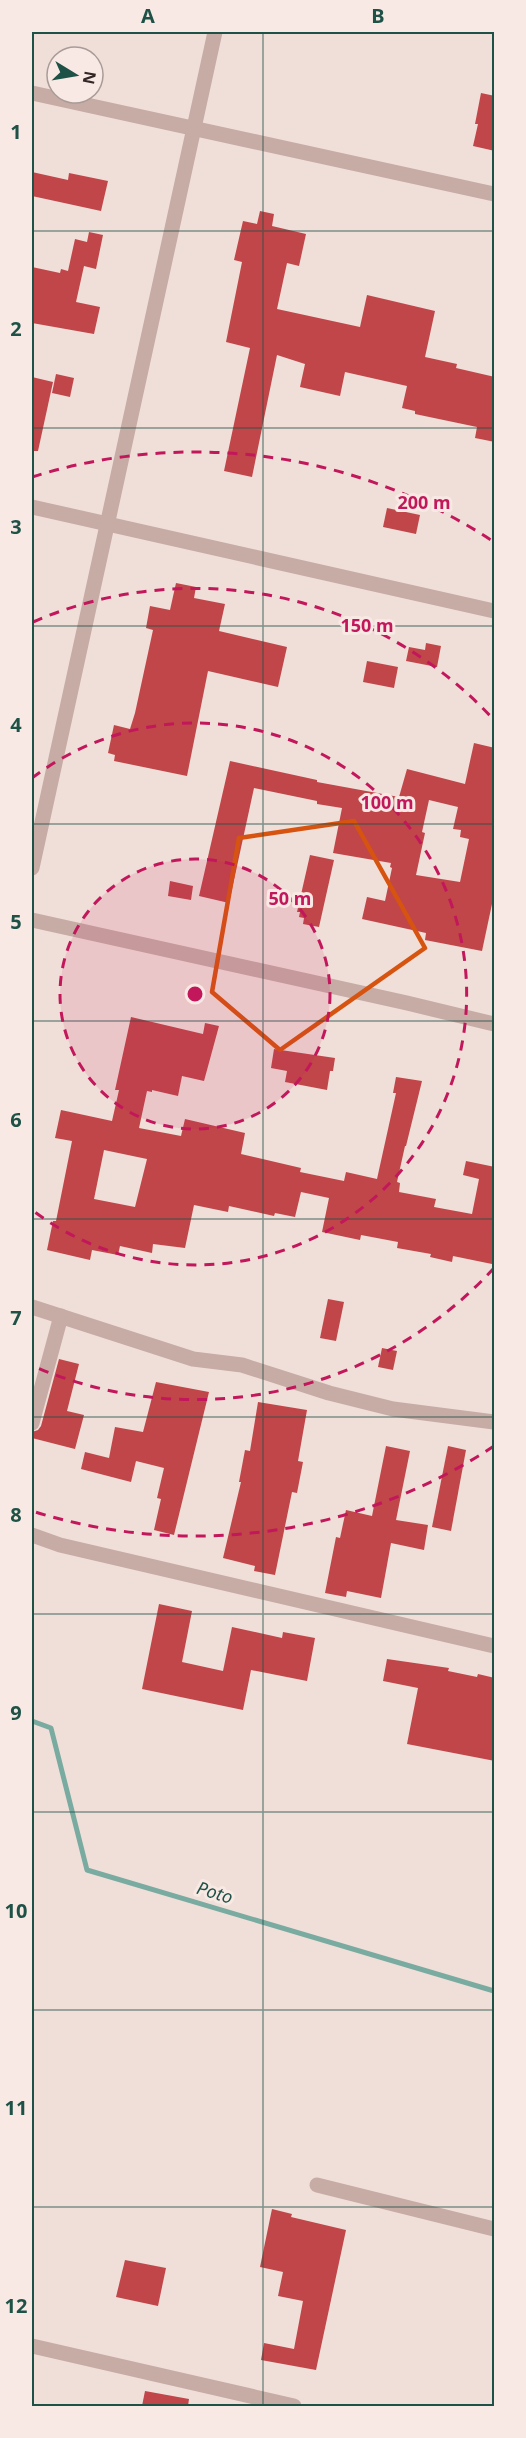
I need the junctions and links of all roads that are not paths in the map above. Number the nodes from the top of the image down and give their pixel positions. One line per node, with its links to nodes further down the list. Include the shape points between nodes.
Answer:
1 (215, 32): 3 (street)
2 (32, 93): 3 (street)
3 (193, 126): 4 (street); 6 (street)
4 (495, 194)
5 (32, 507): 6 (street)
6 (105, 524): 7 (street); 8 (street)
7 (495, 610)
8 (32, 868)
9 (32, 920): 10 (street)
10 (495, 1024)
11 (32, 1307): 12 (street)
12 (61, 1316): 13 (street, via 193,1359 242,1365 393,1409); 14 (street)
13 (495, 1422)
14 (32, 1423)
15 (32, 1535): 16 (street, via 60,1545)
16 (495, 1646)
17 (317, 2185): 18 (street)
18 (495, 2229)
19 (32, 2346): 20 (street)
20 (294, 2406)

